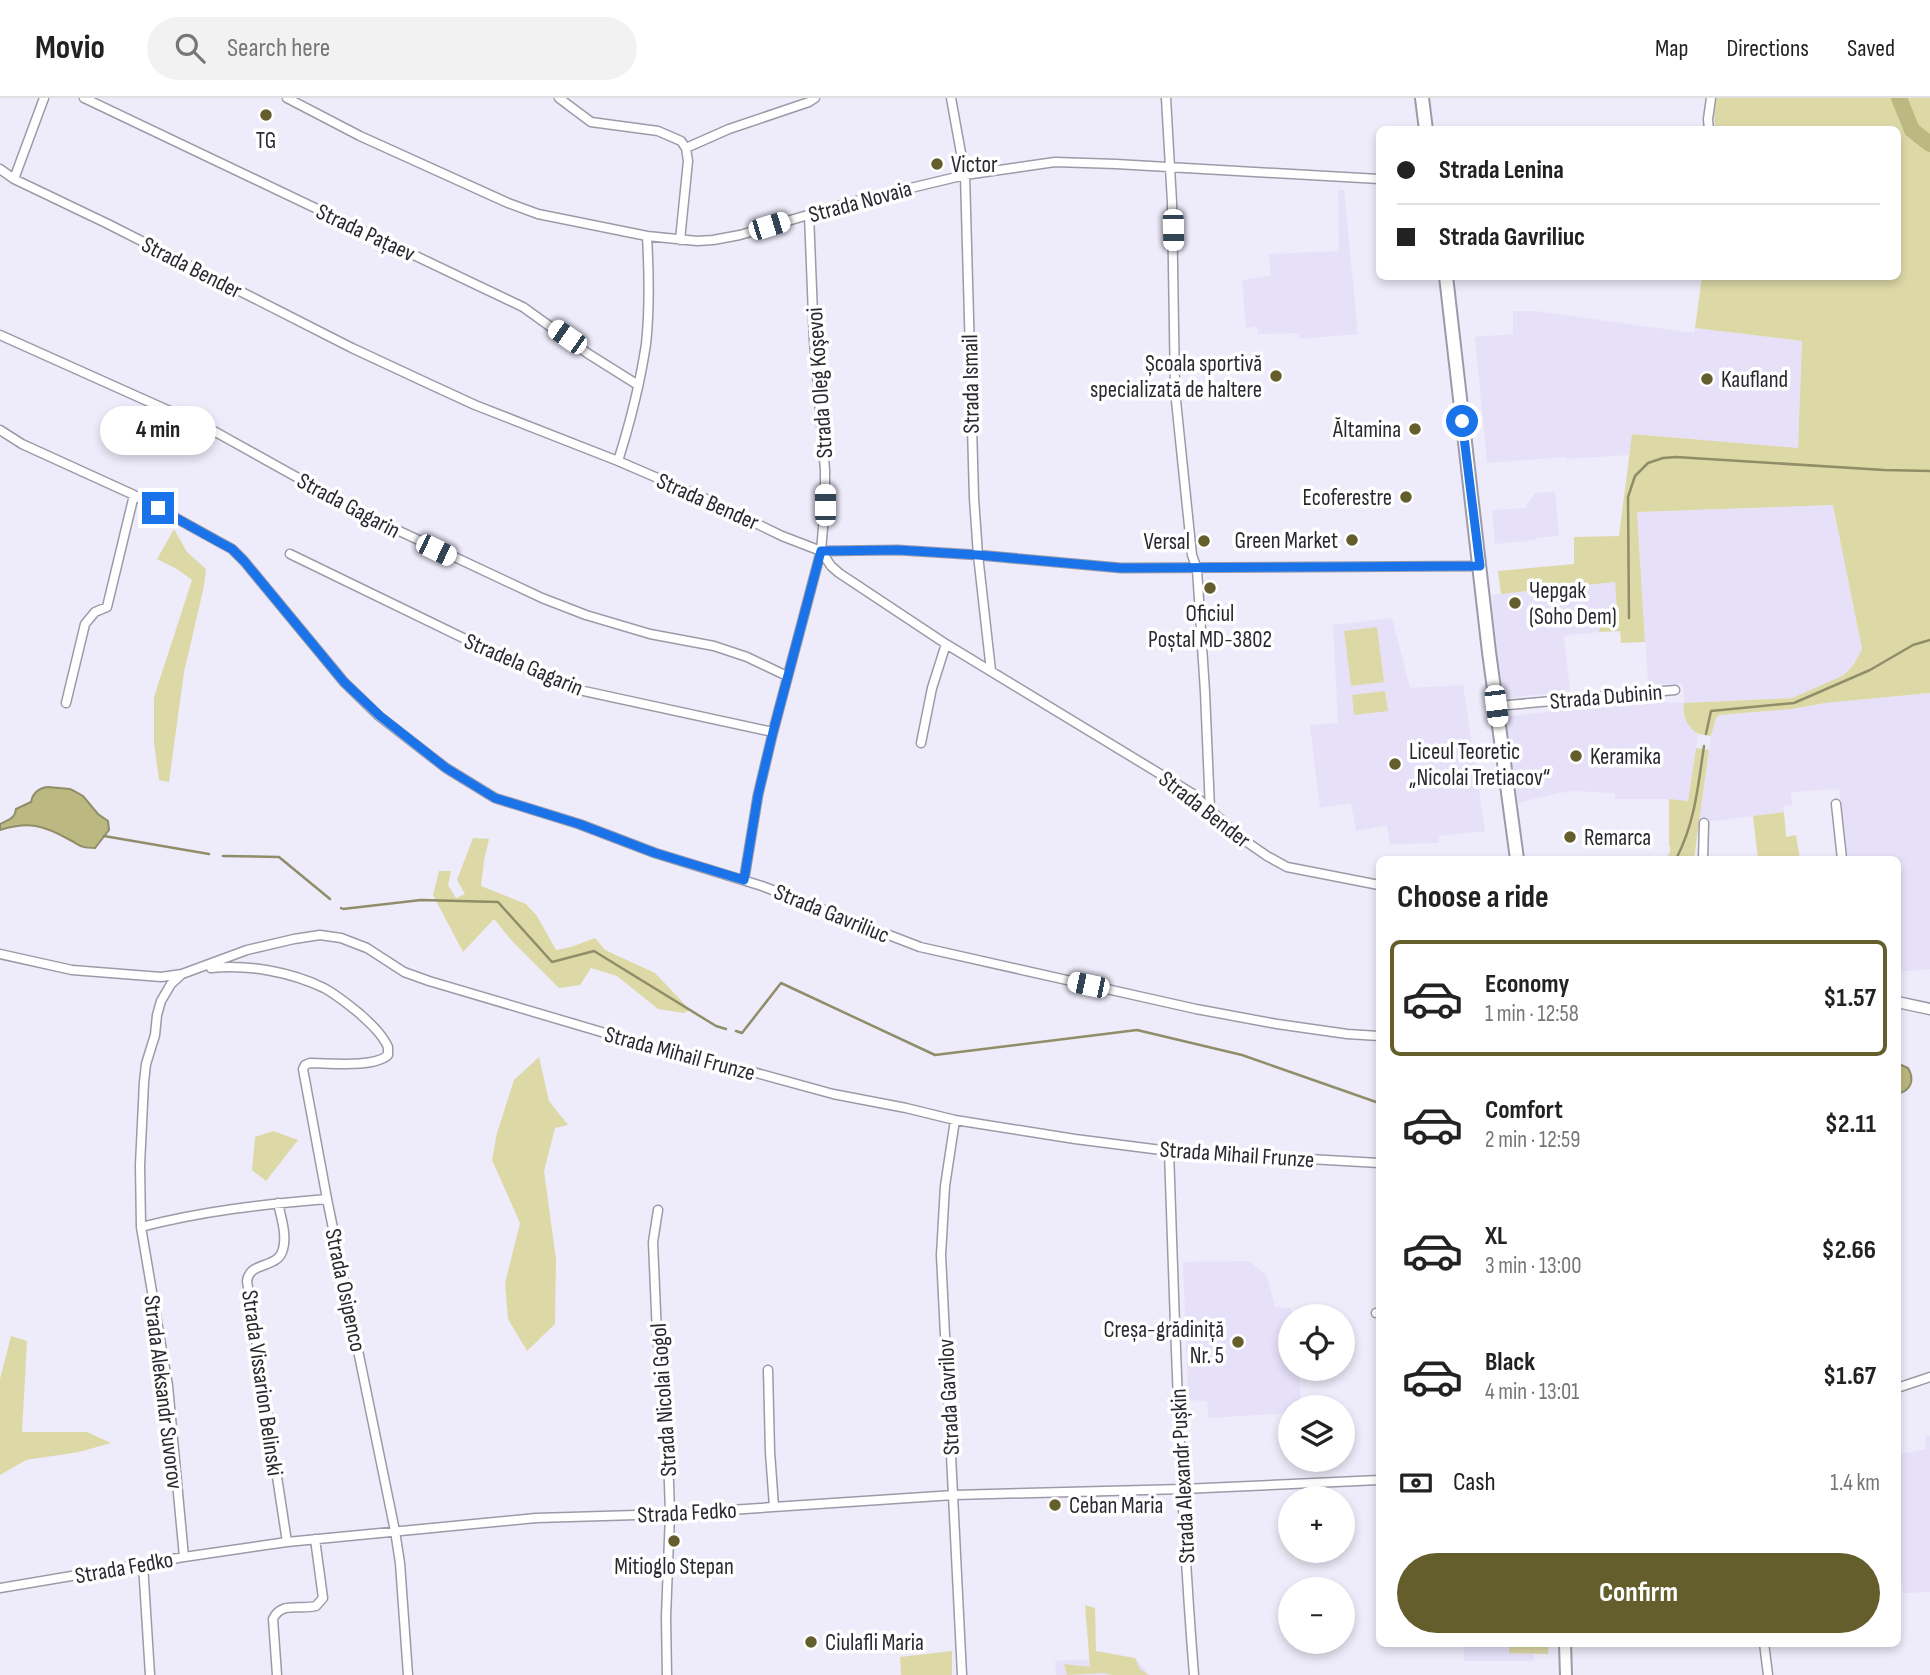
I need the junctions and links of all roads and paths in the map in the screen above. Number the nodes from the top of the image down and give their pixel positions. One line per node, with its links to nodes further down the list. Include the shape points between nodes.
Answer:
1 (44, 98): 17 (street)
2 (84, 98): 23 (street, Strada Pațaev, via 523,307)
3 (287, 98): 19 (street, Strada Novaia, via 508,203 538,214)
4 (559, 98): 12 (street, via 591,122 658,131)
5 (816, 98): 12 (street)
6 (951, 98): 15 (street, Strada Ismail)
7 (1166, 98): 13 (street)
8 (1422, 98): 10 (main road)
9 (1711, 98): 11 (street)
10 (1426, 126)
11 (1709, 126)
12 (686, 148): 20 (street)
13 (1170, 167): 15 (street, Strada Novaia, via 1055,162); 16 (street, Strada Novaia); 31 (street, via 1175,391)
14 (1, 173): 17 (street, Strada Bender)
15 (965, 175): 18 (street, Strada Novaia); 29 (street, Strada Ismail)
16 (1376, 178)
17 (14, 179): 25 (street, Strada Bender, via 352,348 475,405)
18 (809, 214): 20 (street, Strada Novaia, via 713,240); 27 (street, Strada Oleg Koşevoi, via 825,470)
19 (647, 236): 20 (street, Strada Novaia); 23 (street, via 648,312)
20 (680, 240)
21 (1446, 280): 30 (main road)
22 (0, 335): 34 (street, Strada Gagarin, via 212,430 360,513 542,598 650,634 714,646)
23 (638, 385): 25 (street)
24 (0, 430): 26 (street, Strada Gavriliuc)
25 (618, 461): 27 (street, Strada Bender)
26 (134, 495): 36 (street, via 107,607 85,624); 46 (street, Strada Gavriliuc, via 232,549 344,682 446,768 495,798)
27 (821, 551): 29 (street); 32 (street, Strada Bender, via 839,573); 34 (street, Strada Oleg Koşevoi)
28 (290, 554): 38 (street, Stradela Gagarin, via 556,683)
29 (978, 555): 31 (street, via 1121,568); 33 (street, Strada Ismail)
30 (1480, 566): 31 (street); 37 (main road)
31 (1197, 569): 41 (street)
32 (946, 644): 33 (street, Strada Bender); 39 (street)
33 (991, 671): 41 (street, Strada Bender, via 1176,783)
34 (787, 676): 38 (street, Strada Oleg Koşevoi)
35 (1675, 690): 37 (street, Strada Dubinin)
36 (66, 703)
37 (1496, 706): 43 (main road)
38 (773, 732): 46 (street, Strada Oleg Koşevoi)
39 (921, 743)
40 (1836, 804): 45 (street)
41 (1210, 809): 47 (street, Strada Bender, via 1241,838 1286,867)
42 (1704, 823): 44 (street)
43 (1518, 856)
44 (1703, 856)
45 (1842, 856)
46 (744, 880): 53 (street, Strada Gavriliuc, via 942,953 1210,1011)
47 (1376, 884)
48 (0, 954): 50 (street, Strada Mihail Frunze, via 72,970)
49 (200, 969): 50 (street, Strada Mihail Frunze); 54 (street, Strada Mihail Frunze, via 247,950 294,939 341,938 367,948 404,972 560,1020 686,1057); 57 (street, Strada Osipenco, via 250,968 324,988 387,1044 384,1059 303,1067)
50 (182, 974): 60 (street, Strada Aleksandr Suvorov, via 161,1000 146,1064)
51 (1901, 1003): 52 (street)
52 (1930, 1009)
53 (1376, 1036)
54 (955, 1120): 55 (street, Strada Mihail Frunze); 66 (street, Strada Gavrilov, via 941,1255)
55 (1169, 1151): 56 (street, Strada Mihail Frunze); 65 (street, Strada Alexandr Pușkin)
56 (1376, 1163)
57 (327, 1199): 58 (street); 69 (street, Strada Osipenco)
58 (278, 1203): 60 (street, via 212,1211); 71 (street, Strada Vissarion Belinski, via 283,1251 274,1262 253,1269 247,1281)
59 (658, 1210): 68 (street, Strada Nicolai Gogol, via 653,1242)
60 (141, 1227): 72 (street, Strada Aleksandr Suvorov, via 168,1386)
61 (768, 1370): 67 (street)
62 (1930, 1377): 63 (street)
63 (1901, 1387)
64 (1376, 1480): 65 (street, Strada Fedko)
65 (1183, 1489): 66 (street, Strada Fedko); 82 (street, Strada Alexandr Pușkin)
66 (954, 1495): 67 (street, Strada Fedko); 81 (street, Strada Gavrilov)
67 (774, 1507): 68 (street, Strada Fedko)
68 (670, 1514): 69 (street, Strada Fedko, via 536,1518); 80 (street, Strada Nicolai Gogol)
69 (395, 1531): 70 (street, Strada Fedko); 79 (street, Strada Osipenco)
70 (315, 1539): 71 (street, Strada Fedko); 78 (street, via 323,1598 316,1606 284,1608 275,1614)
71 (287, 1542): 72 (street, Strada Fedko)
72 (184, 1557): 73 (street, Strada Fedko)
73 (143, 1564): 74 (street, Strada Fedko); 77 (street)
74 (0, 1588)
75 (1565, 1647): 83 (main road)
76 (1764, 1647): 84 (street)
77 (150, 1675)
78 (277, 1675)
79 (408, 1675)
80 (667, 1675)
81 (962, 1675)
82 (1194, 1675)
83 (1566, 1675)
84 (1768, 1675)

